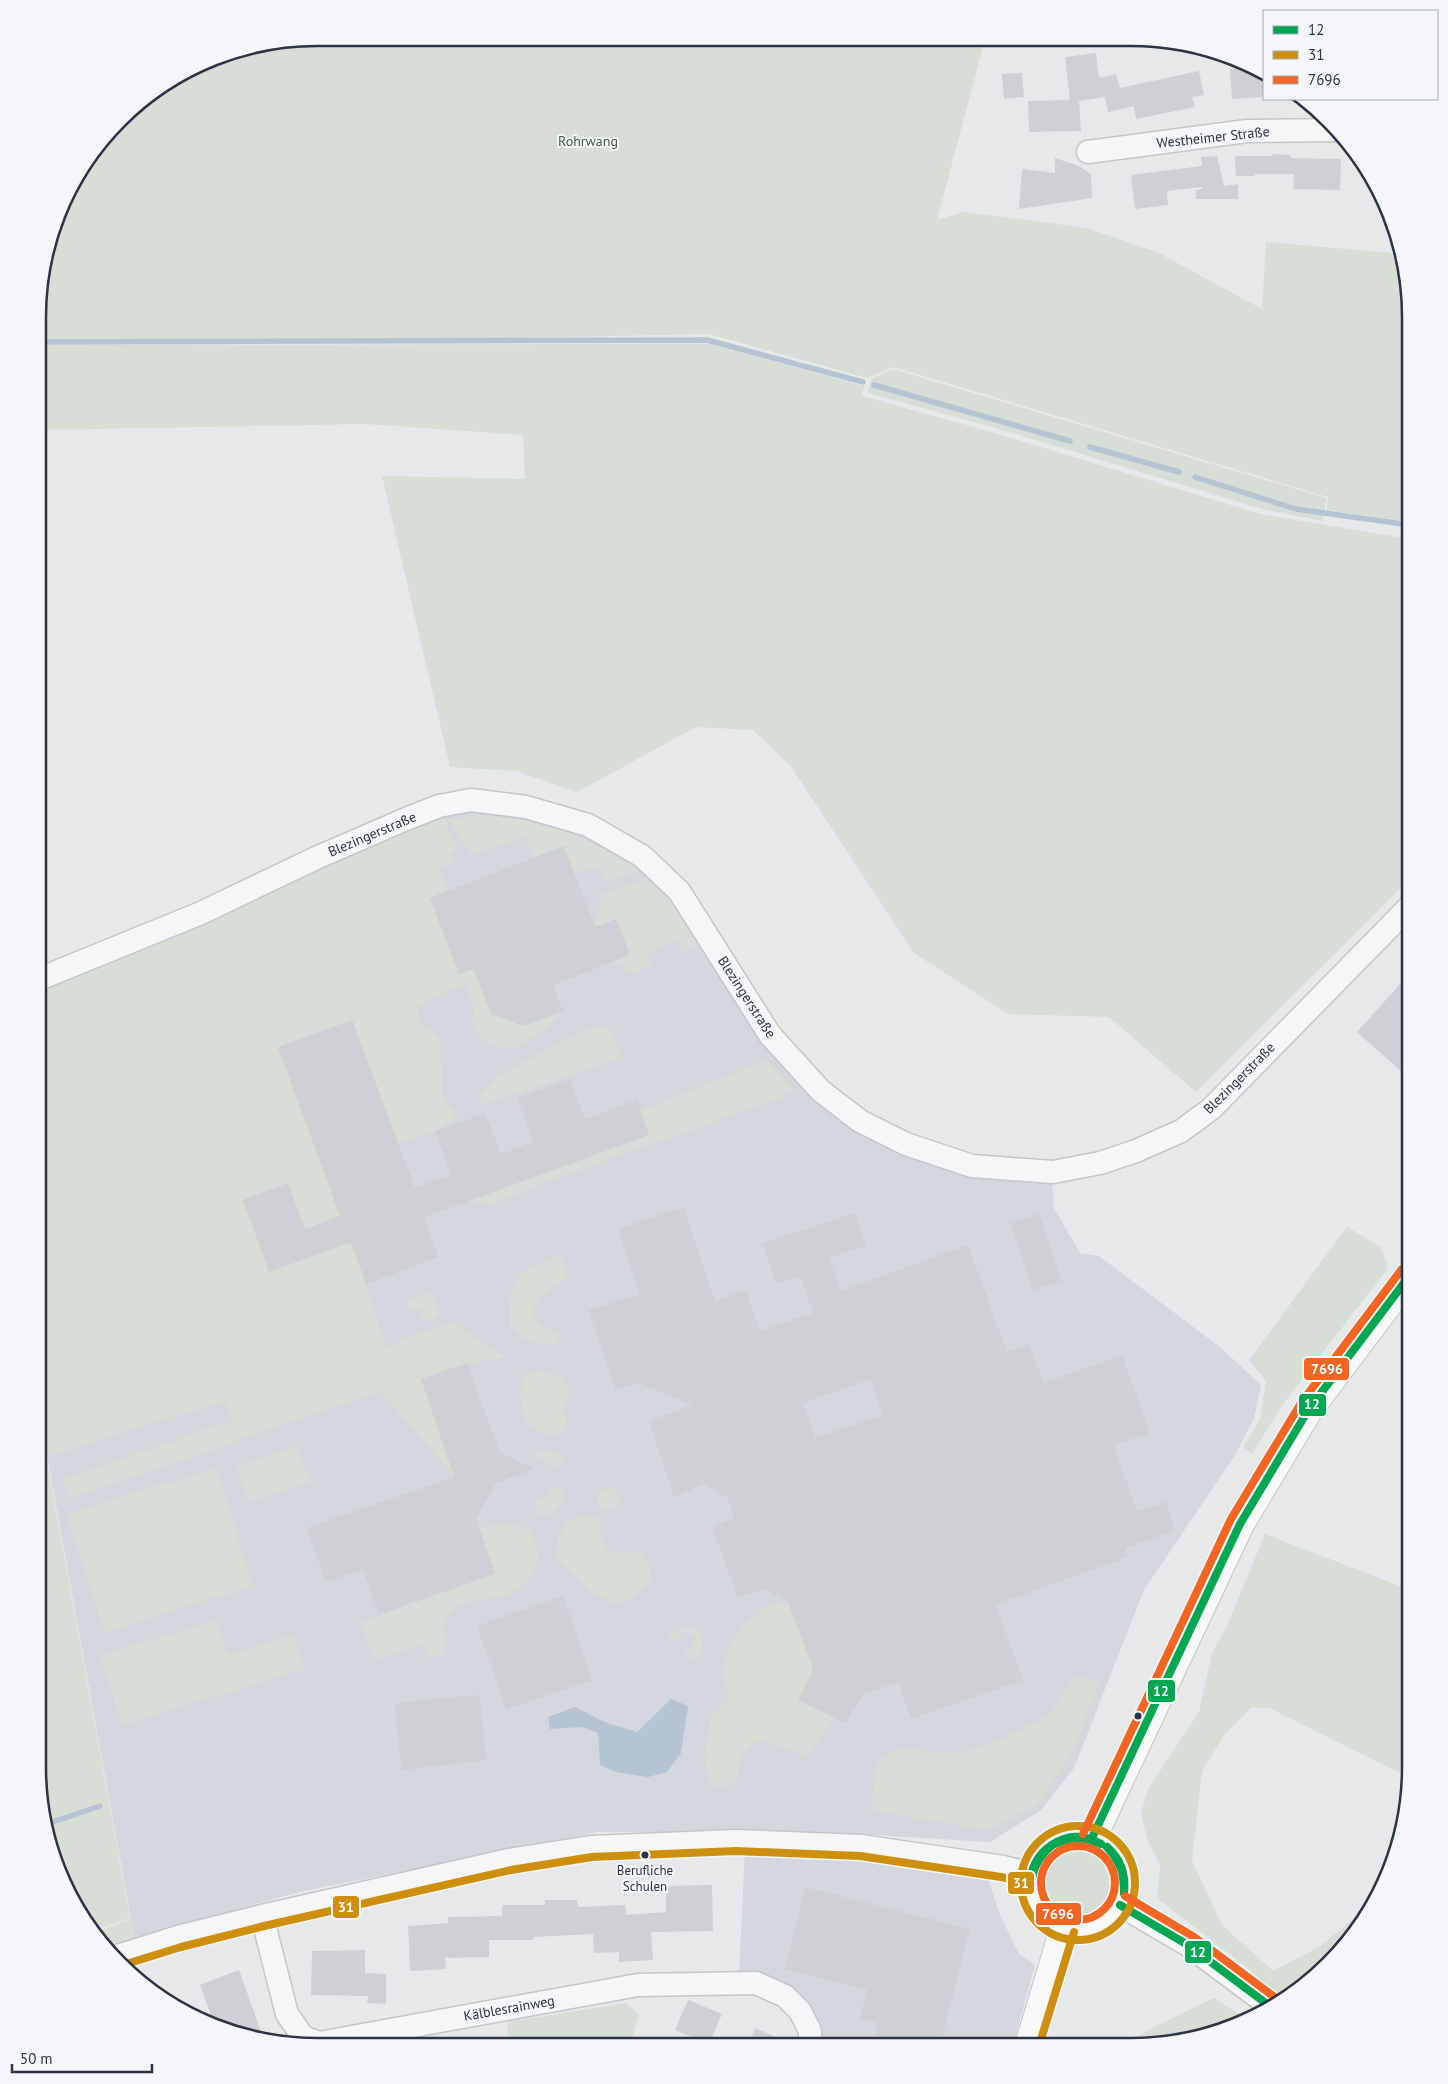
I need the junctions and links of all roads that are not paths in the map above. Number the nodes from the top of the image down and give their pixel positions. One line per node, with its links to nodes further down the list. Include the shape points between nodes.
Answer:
1 (1326, 130): 2 (street, Westheimer Straße, via 1247,131)
2 (1088, 152)
3 (1402, 914): 4 (street, Blezingerstraße, via 1211,1109 1181,1131 1136,1151 1100,1163 1053,1172 972,1166 906,1144 860,1121 821,1091 770,1035 678,892 642,856 588,825 526,807 471,800 439,806 316,858 202,913)
4 (46, 976)
5 (1402, 1286): 6 (main road, via 1309,1409 1240,1524)
6 (1092, 1838): 7 (main road, via 1060,1839 1046,1847); 8 (main road, via 1114,1853 1121,1865 1125,1878)
7 (1031, 1874): 9 (street, via 861,1846 736,1841 591,1847 509,1860); 10 (main road, via 1030,1888 1034,1901 1046,1918)
8 (1120, 1905): 10 (main road, via 1110,1918 1096,1927); 12 (street, via 1188,1944)
9 (262, 1916): 11 (street); 13 (street, Kälblesrainweg, via 287,2014)
10 (1064, 1929): 16 (main road)
11 (123, 1955)
12 (1265, 2002)
13 (304, 2037)
14 (346, 2038): 15 (street, Kälblesrainweg, via 638,1985 756,1983 785,1996 800,2011)
15 (810, 2038)
16 (1031, 2038)

